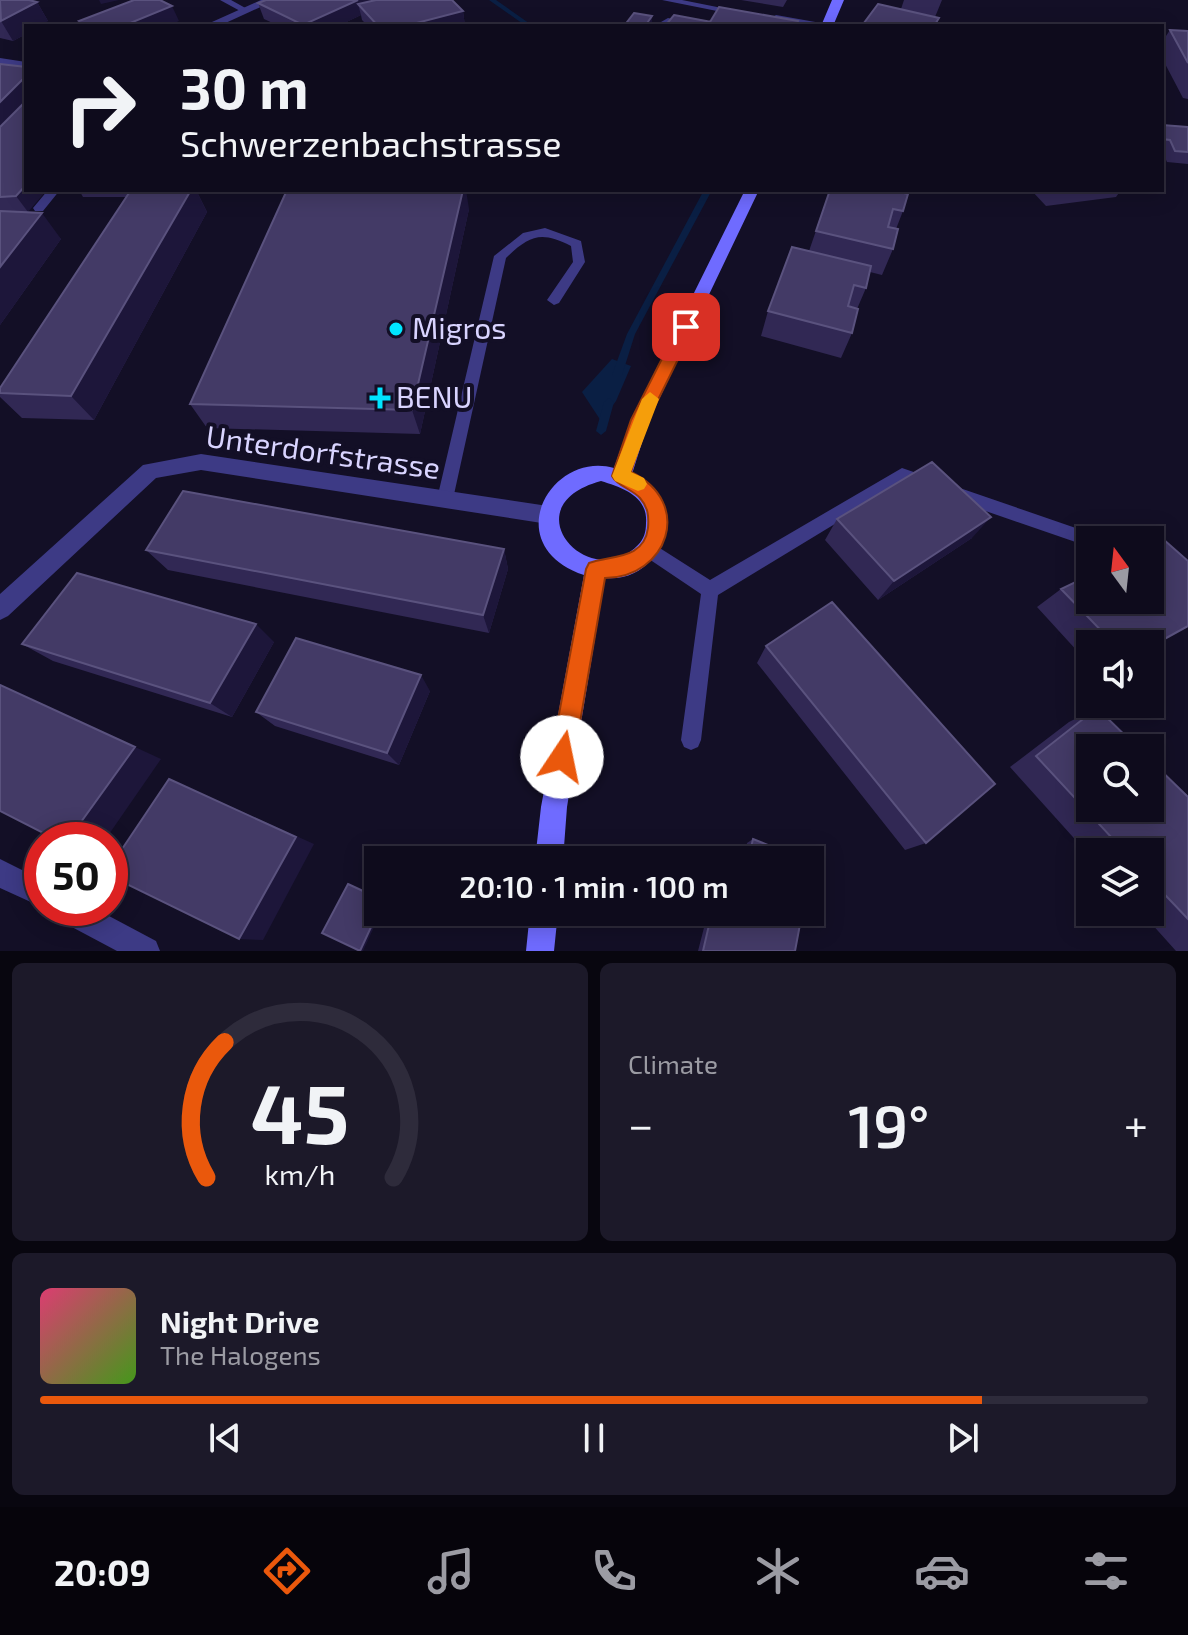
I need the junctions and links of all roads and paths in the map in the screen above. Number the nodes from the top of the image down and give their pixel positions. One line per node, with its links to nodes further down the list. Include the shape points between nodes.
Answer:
1 (224, 0): 5 (lane)
2 (270, 0): 5 (street)
3 (666, 0): 10 (lane, via 745,13)
4 (838, 0): 12 (main road)
5 (245, 10): 7 (street)
6 (761, 16): 11 (lane)
7 (214, 24)
8 (663, 24): 9 (lane)
9 (685, 24)
10 (739, 24)
11 (811, 24)
12 (825, 24)
13 (0, 61): 14 (lane)
14 (24, 65)
15 (52, 192): 17 (lane)
16 (751, 192): 19 (main road, via 640,420)
17 (39, 208)
18 (554, 300): 20 (lane, via 579,262 577,244 556,232 522,235 500,256)
19 (621, 476): 21 (main road, via 582,476 553,499); 23 (main road, via 645,491 658,515)
20 (445, 499): 21 (street, Unterdorfstrasse); 26 (street, Unterdorfstrasse, via 201,462 150,471)
21 (548, 515): 24 (main road, via 548,530 564,556)
22 (1076, 535): 25 (lane, via 902,475)
23 (649, 550): 24 (main road, via 626,566); 25 (lane)
24 (596, 569): 28 (main road)
25 (710, 590): 27 (lane)
26 (0, 609)
27 (691, 740)
28 (550, 846)
29 (0, 873): 30 (street)
30 (24, 886)
31 (99, 926): 33 (street)
32 (543, 926): 34 (main road)
33 (146, 951)
34 (540, 951)

